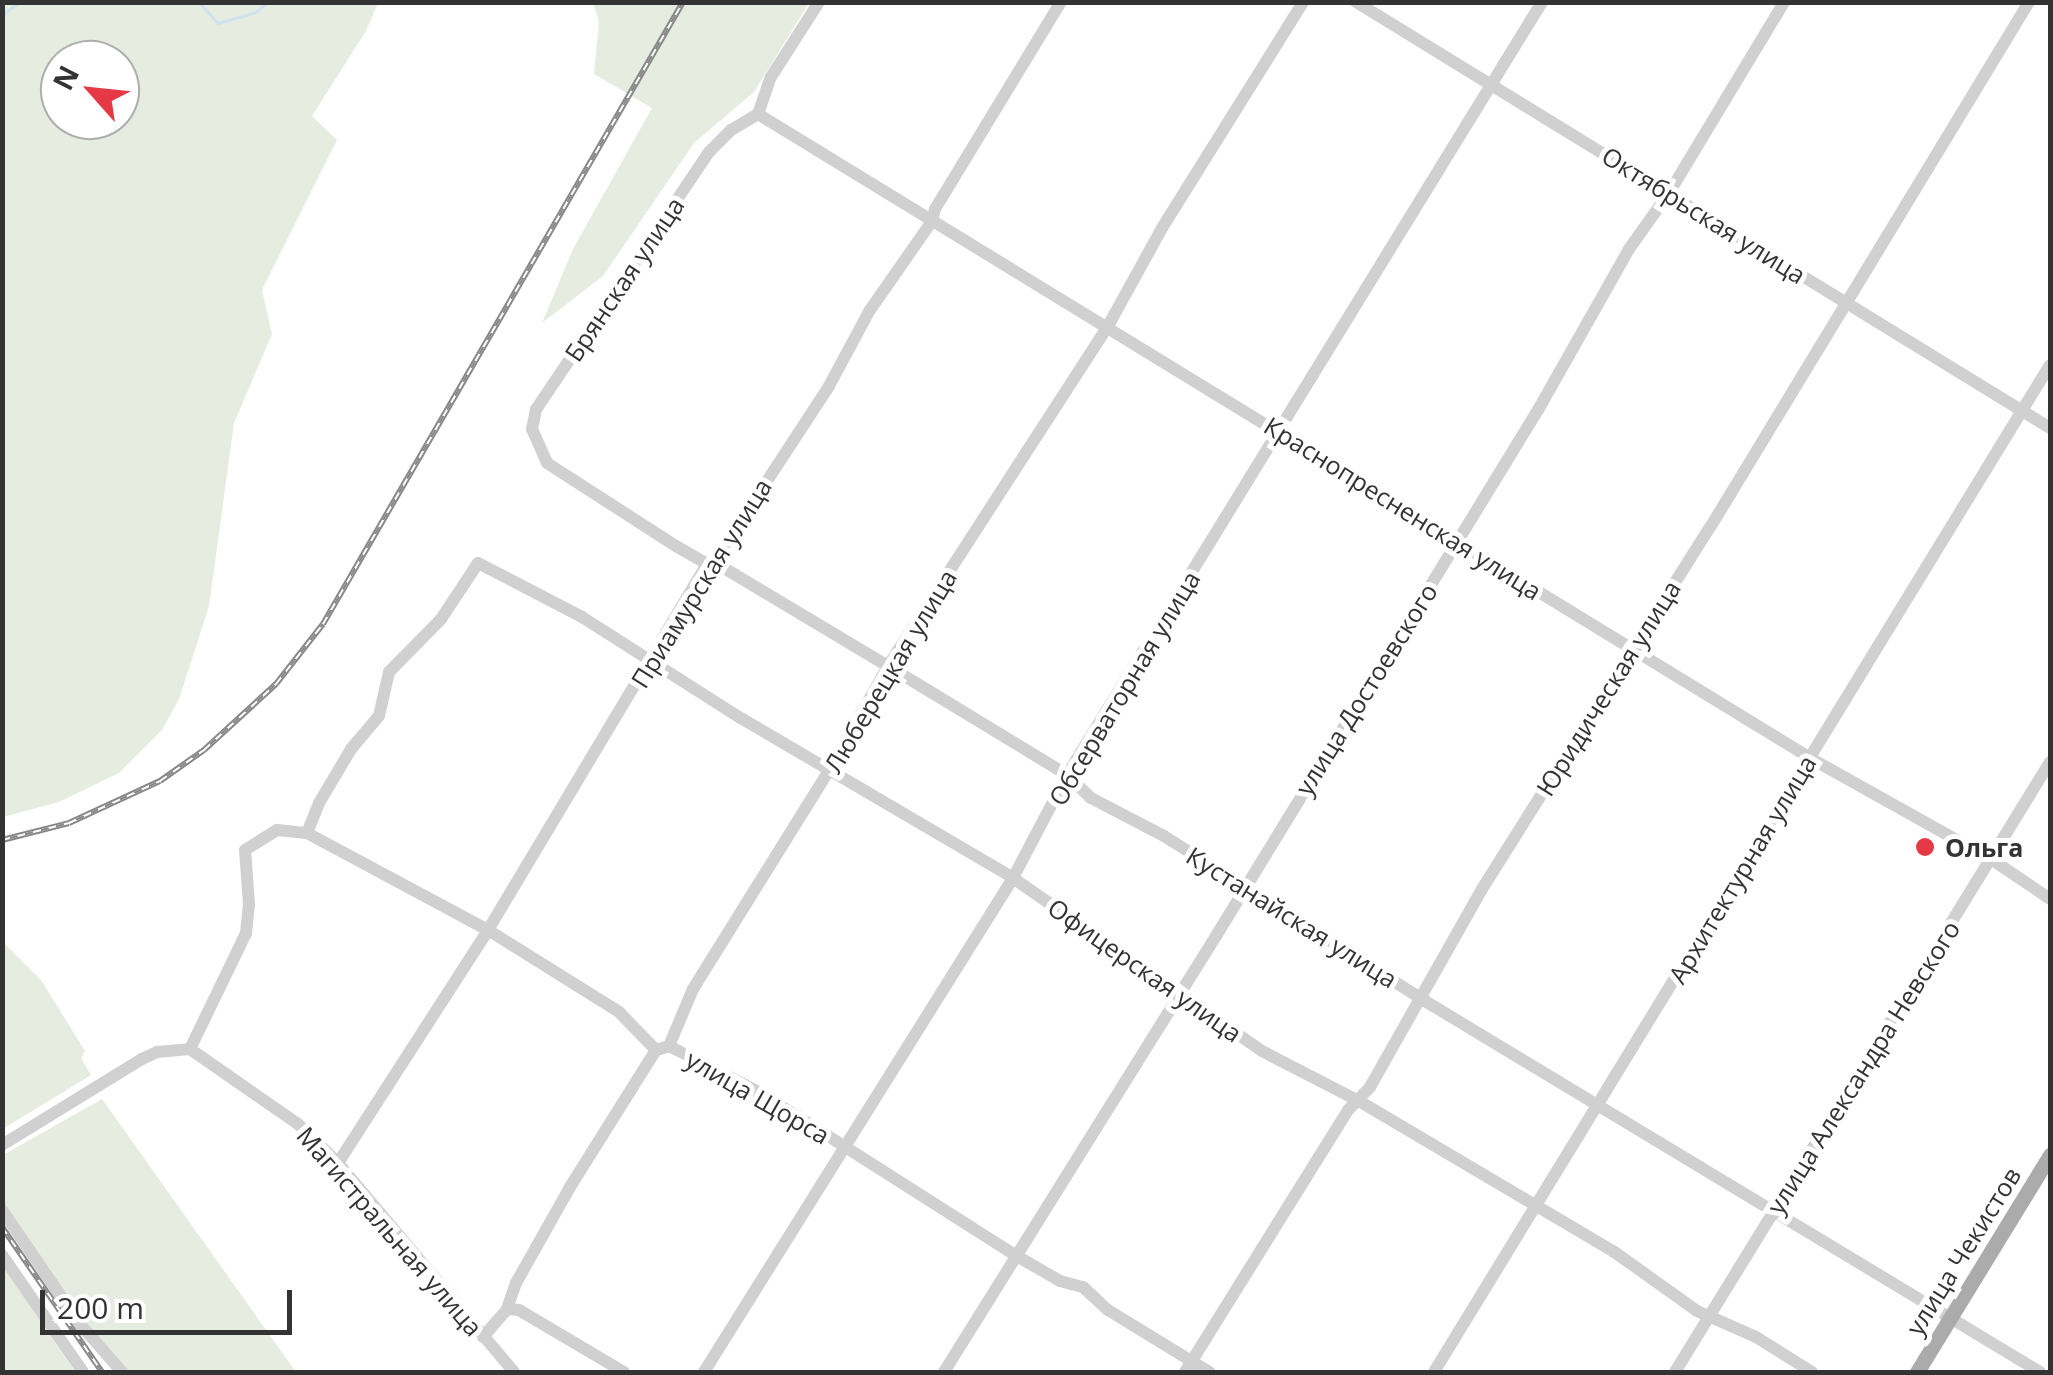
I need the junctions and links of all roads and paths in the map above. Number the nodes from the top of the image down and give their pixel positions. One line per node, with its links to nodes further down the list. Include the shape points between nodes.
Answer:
1 (820, 2): 9 (street, via 771,77)
2 (1062, 2): 11 (street, Приамурская улица)
3 (1303, 2): 13 (street, Люберецкая улица)
4 (1356, 2): 8 (street, Октябрьская улица)
5 (1542, 2): 8 (street, Обсерваторная улица)
6 (1784, 2): 10 (street, улица Достоевского)
7 (2029, 2): 12 (street, Юридическая улица)
8 (1490, 88): 10 (street, Октябрьская улица); 17 (street, Обсерваторная улица)
9 (758, 114): 11 (street, Краснопресненская улица); 18 (street, Брянская улица, via 710,152 536,409 532,429)
10 (1668, 193): 12 (street, Октябрьская улица); 19 (street, улица Достоевского)
11 (932, 221): 13 (street, Краснопресненская улица); 20 (street, Приамурская улица)
12 (1847, 303): 15 (street, Октябрьская улица); 21 (street, Юридическая улица)
13 (1108, 326): 17 (street, Краснопресненская улица); 23 (street, Люберецкая улица)
14 (2050, 365): 15 (street, Архитектурная улица)
15 (2023, 409): 16 (street, Октябрьская улица); 24 (street, Архитектурная улица)
16 (2050, 428)
17 (1281, 433): 19 (street, Краснопресненская улица); 27 (street, Обсерваторная улица)
18 (547, 463): 20 (street, Кустанайская улица)
19 (1457, 543): 21 (street, Краснопресненская улица); 31 (street, улица Достоевского)
20 (711, 563): 22 (street, Приамурская улица); 23 (street, Кустанайская улица)
21 (1634, 648): 24 (street, Краснопресненская улица); 35 (street, Юридическая улица)
22 (650, 662): 26 (street, Офицерская улица); 28 (street, Офицерская улица, via 582,617 478,563 440,620 389,672 379,716 343,763); 33 (street, Приамурская улица)
23 (888, 666): 26 (street, Люберецкая улица); 27 (street, Кустанайская улица)
24 (1810, 758): 29 (street, Краснопресненская улица); 39 (street, Архитектурная улица)
25 (2050, 762): 29 (street, улица Александра Невского)
26 (830, 769): 30 (street, Офицерская улица); 36 (street, Люберецкая улица)
27 (1067, 776): 30 (street, Обсерваторная улица); 31 (street, Кустанайская улица, via 1091,798)
28 (308, 833): 33 (street, улица Щорса); 37 (street, via 278,830 246,850 246,933)
29 (1992, 859): 32 (street, Краснопресненская улица); 46 (street, улица Александра Невского)
30 (1013, 878): 34 (street, Офицерская улица); 41 (street, Обсерваторная улица)
31 (1243, 888): 34 (street, улица Достоевского); 35 (street, Кустанайская улица)
32 (2050, 898)
33 (488, 930): 36 (street, улица Щорса, via 619,1012); 43 (street, Приамурская улица)
34 (1179, 992): 38 (street, Офицерская улица, via 1262,1051); 48 (street, улица Достоевского)
35 (1420, 998): 38 (street, Юридическая улица); 39 (street, Кустанайская улица)
36 (662, 1048): 41 (street, улица Щорса, via 759,1092); 49 (street, Люберецкая улица, via 570,1187)
37 (190, 1049): 40 (street, via 142,1059); 43 (street, Магистральная улица, via 298,1124)
38 (1359, 1101): 44 (street, Офицерская улица); 53 (street, Юридическая улица)
39 (1598, 1106): 44 (street, Архитектурная улица); 46 (street, Кустанайская улица)
40 (3, 1146)
41 (844, 1147): 48 (street, улица Щорса); 58 (street, Обсерваторная улица)
42 (2050, 1155): 51 (main road, улица Чекистов)
43 (338, 1163): 52 (street, Магистральная улица)
44 (1536, 1209): 50 (street, Офицерская улица, via 1613,1250); 61 (street, Архитектурная улица)
45 (2, 1210): 55 (street, via 80,1324)
46 (1773, 1212): 50 (street, улица Александра Невского); 51 (street, Кустанайская улица)
47 (2, 1255): 54 (street)
48 (1015, 1255): 53 (street, улица Щорса, via 1083,1288); 59 (street, улица Достоевского)
49 (507, 1309): 52 (street, Люберецкая улица); 57 (street, via 520,1310)
50 (1708, 1316): 62 (street, улица Александра Невского); 63 (street, Офицерская улица)
51 (1950, 1321): 64 (main road, улица Чекистов); 65 (street, Кустанайская улица)
52 (482, 1337): 56 (street, Магистральная улица)
53 (1188, 1368): 60 (street, улица Щорса)
54 (84, 1372)
55 (122, 1372)
56 (514, 1372)
57 (624, 1372)
58 (704, 1372)
59 (944, 1372)
60 (1209, 1372)
61 (1434, 1372)
62 (1676, 1372)
63 (1812, 1372)
64 (1917, 1372)
65 (2040, 1372)

